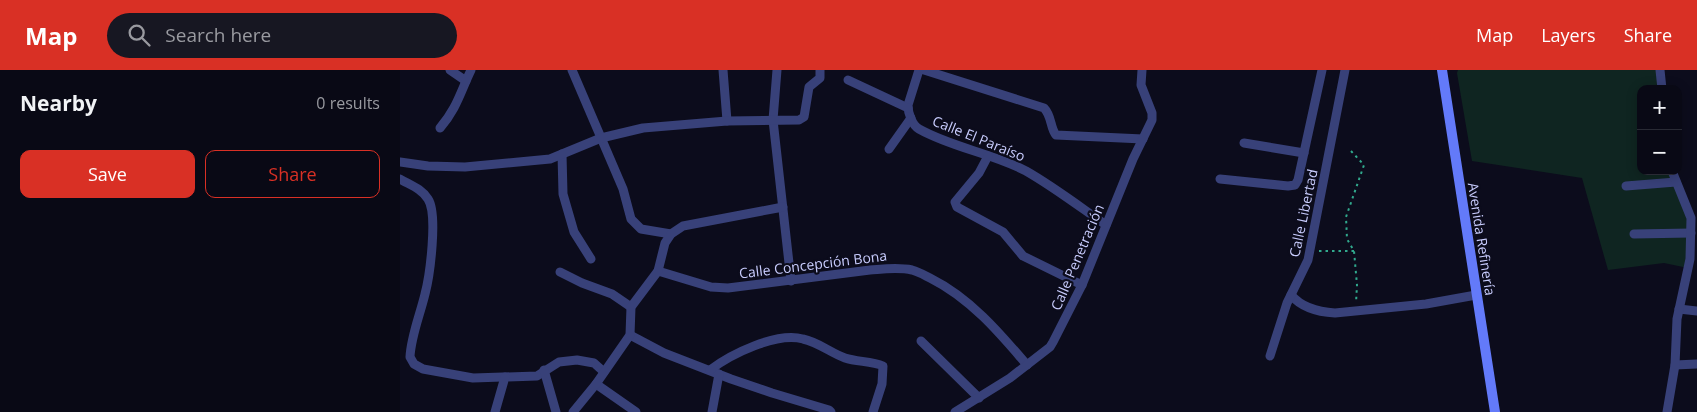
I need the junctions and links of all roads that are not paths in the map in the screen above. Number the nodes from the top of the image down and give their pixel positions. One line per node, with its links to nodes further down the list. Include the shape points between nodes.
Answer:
1 (450, 70): 15 (street)
2 (471, 70): 15 (street)
3 (572, 70): 22 (street)
4 (723, 70): 19 (street)
5 (777, 70): 20 (street)
6 (820, 70): 20 (street, via 820,78 809,87 804,117 799,120)
7 (919, 70): 17 (street)
8 (924, 70): 23 (street, via 1040,106 1050,114 1056,135)
9 (1142, 70): 23 (street, Calle Penetración, via 1141,85 1152,116)
10 (1322, 70): 26 (street)
11 (1345, 70): 46 (street, Calle Libertad, via 1310,252)
12 (1442, 70): 47 (main road, Avenida Refinería)
13 (1660, 70): 16 (street)
14 (848, 80): 17 (street)
15 (466, 81): 21 (street, via 458,103)
16 (1662, 85)
17 (908, 108): 18 (street, Calle El Paraíso)
18 (912, 118): 25 (street); 28 (street, Calle El Paraíso, via 918,128)
19 (727, 120): 20 (street); 22 (street, via 643,128)
20 (773, 120): 35 (street)
21 (440, 128)
22 (601, 138): 27 (street); 39 (street, via 623,189 631,219 641,229)
23 (1143, 139): 37 (street, Calle Penetración)
24 (1244, 143): 26 (street)
25 (889, 149)
26 (1304, 153): 32 (street, via 1295,184)
27 (562, 154): 29 (street, via 465,167); 41 (street, via 563,194 574,232)
28 (988, 156): 37 (street, Calle El Paraíso, via 1026,172); 45 (street, via 956,202 956,207 1002,232 1023,256)
29 (400, 162)
30 (1673, 175): 33 (street)
31 (400, 179): 60 (street, via 417,187 428,199 433,216 426,291 410,344 410,357 414,364 432,372 473,378)
32 (1220, 179)
33 (1676, 182): 34 (street); 36 (street)
34 (1626, 186)
35 (783, 207): 39 (street, via 683,226); 44 (street)
36 (1693, 211): 38 (street)
37 (1106, 225): 45 (street, Calle Penetración)
38 (1691, 233): 40 (street); 49 (street, via 1690,259)
39 (671, 234): 42 (street, via 665,243)
40 (1634, 234)
41 (590, 259)
42 (658, 271): 44 (street, Calle Concepción Bona, via 710,287); 48 (street)
43 (560, 272): 48 (street)
44 (792, 281): 55 (street, Calle Concepción Bona, via 893,268 914,271 956,293 994,326)
45 (1082, 285): 55 (street, Calle Penetración, via 1054,342)
46 (1291, 295): 47 (street, via 1303,306 1335,313 1426,304); 53 (street, Calle Libertad)
47 (1476, 295): 71 (main road, Avenida Refinería)
48 (632, 306): 51 (street)
49 (1679, 309): 50 (street); 56 (street)
50 (1697, 311)
51 (630, 334): 58 (street); 59 (street, via 664,353)
52 (921, 341): 62 (street)
53 (1270, 356)
54 (1697, 364): 56 (street)
55 (1027, 365): 62 (street, Calle Penetración)
56 (1675, 365): 72 (street)
57 (544, 370): 58 (street, via 559,362 577,360 594,363); 60 (street, via 537,376); 64 (street)
58 (604, 372): 61 (street)
59 (715, 372): 67 (street); 68 (street); 69 (street, via 733,355 759,345 777,339 802,339 848,358 883,366)
60 (505, 377): 63 (street)
61 (596, 384): 65 (street); 66 (street)
62 (979, 398): 70 (street, Calle Penetración)
63 (495, 412)
64 (556, 412)
65 (573, 412)
66 (636, 412)
67 (712, 412)
68 (831, 412)
69 (874, 412)
70 (955, 412)
71 (1494, 412)
72 (1667, 412)

